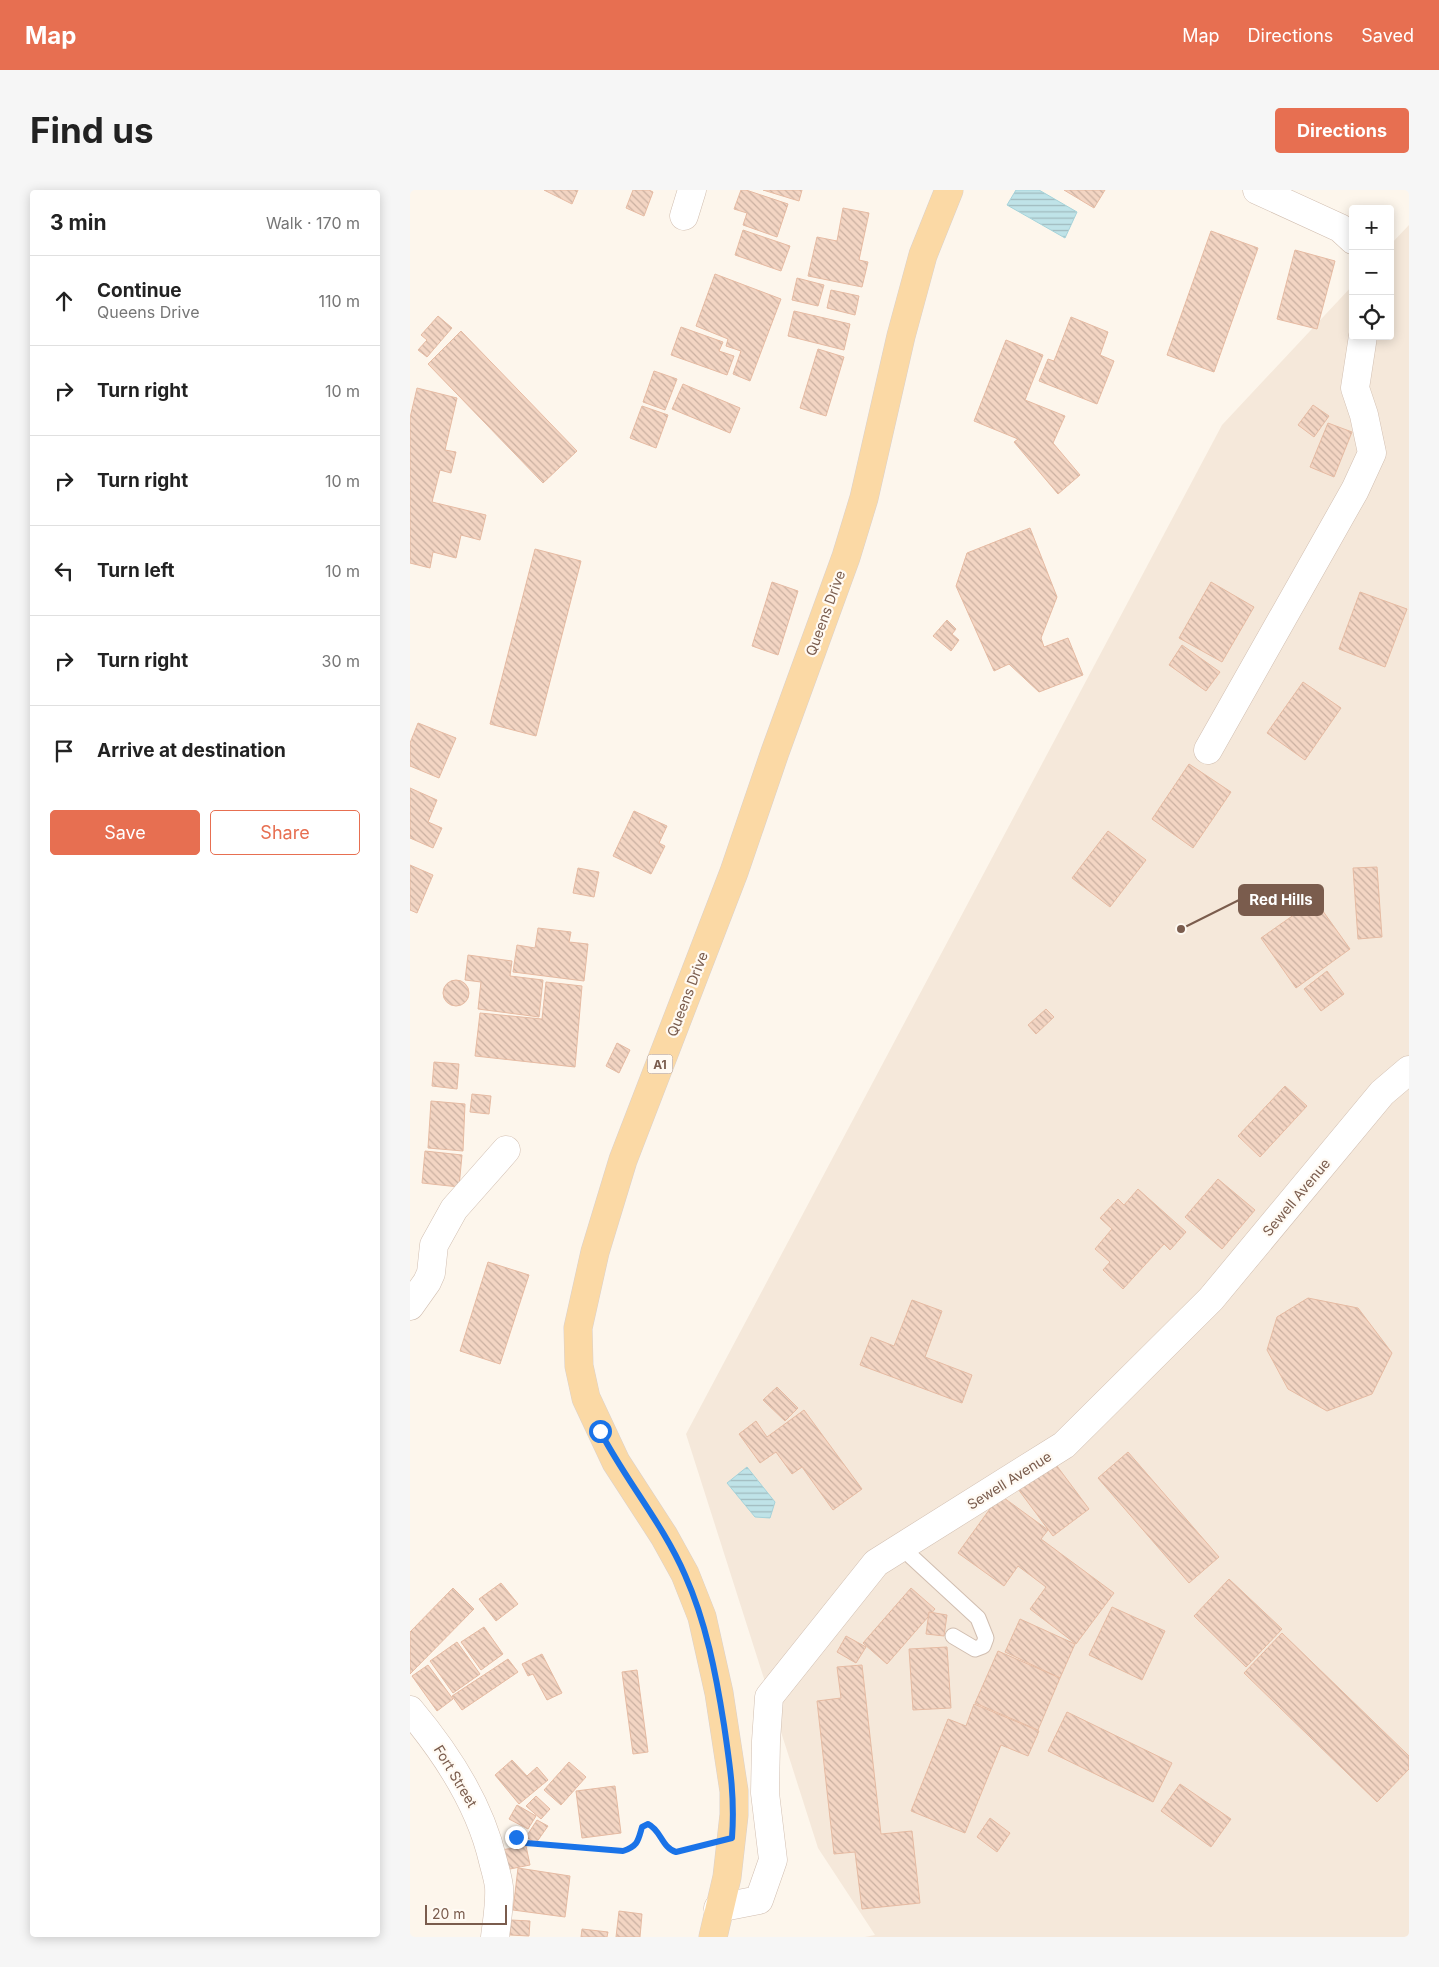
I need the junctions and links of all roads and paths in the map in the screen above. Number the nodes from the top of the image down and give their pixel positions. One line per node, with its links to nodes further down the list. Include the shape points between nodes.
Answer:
1 (692, 190): 4 (street)
2 (949, 190): 15 (main road, Queens Drive / A1, via 921,264 898,345 864,498 846,557 774,752 734,872 623,1160 595,1252 578,1328 579,1366 586,1398 600,1431 685,1574 702,1617 719,1693 734,1791)
3 (1257, 190): 5 (street, via 1340,228)
4 (684, 216)
5 (1349, 236)
6 (1362, 340): 7 (street, via 1354,388 1372,453 1355,490)
7 (1208, 750)
8 (1409, 1070): 11 (street, Sewell Avenue, via 1382,1093 1210,1299 1064,1445)
9 (506, 1150): 10 (street, via 454,1209 434,1245 428,1282)
10 (410, 1306)
11 (901, 1547): 12 (lane, via 978,1618 986,1638 982,1646 975,1649); 16 (street, Sewell Avenue, via 876,1563 769,1697 765,1793 773,1860 759,1900)
12 (953, 1636)
13 (410, 1710): 17 (street, Fort Street, via 432,1736 473,1801 487,1835 498,1885 499,1909)
14 (512, 1829): 15 (path, via 516,1837 526,1843 623,1851 633,1847 642,1827 648,1824 676,1852)
15 (732, 1838): 16 (main road, Queens Drive / A1, via 727,1877)
16 (718, 1908): 18 (main road, Queens Drive / A1)
17 (494, 1937)
18 (713, 1937)

